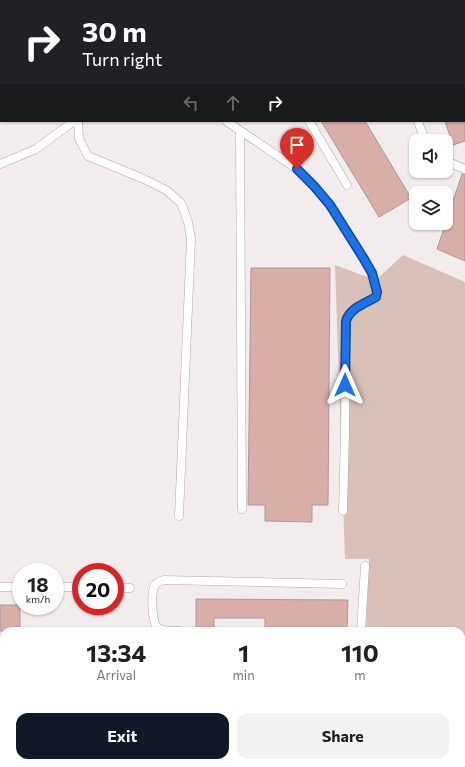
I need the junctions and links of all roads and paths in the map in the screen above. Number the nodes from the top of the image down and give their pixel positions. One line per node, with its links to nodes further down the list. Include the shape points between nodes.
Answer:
1 (73, 122): 9 (lane, via 36,149)
2 (78, 122): 14 (lane, via 79,139 88,156 166,190 181,203 188,222 191,239)
3 (227, 122): 6 (lane)
4 (310, 122): 11 (lane)
5 (418, 122): 7 (lane)
6 (240, 131): 12 (lane); 13 (lane, via 297,169 314,186 330,205 372,273 376,297 351,311 346,321)
7 (423, 134)
8 (453, 163): 10 (lane)
9 (0, 164)
10 (465, 168)
11 (347, 185)
12 (242, 509)
13 (343, 511)
14 (179, 516)
15 (365, 566): 22 (lane)
16 (342, 584): 21 (lane, via 164,580 154,587 153,620)
17 (0, 587): 18 (lane)
18 (12, 587)
19 (124, 588): 20 (lane)
20 (130, 588)
21 (157, 627)
22 (361, 627)

